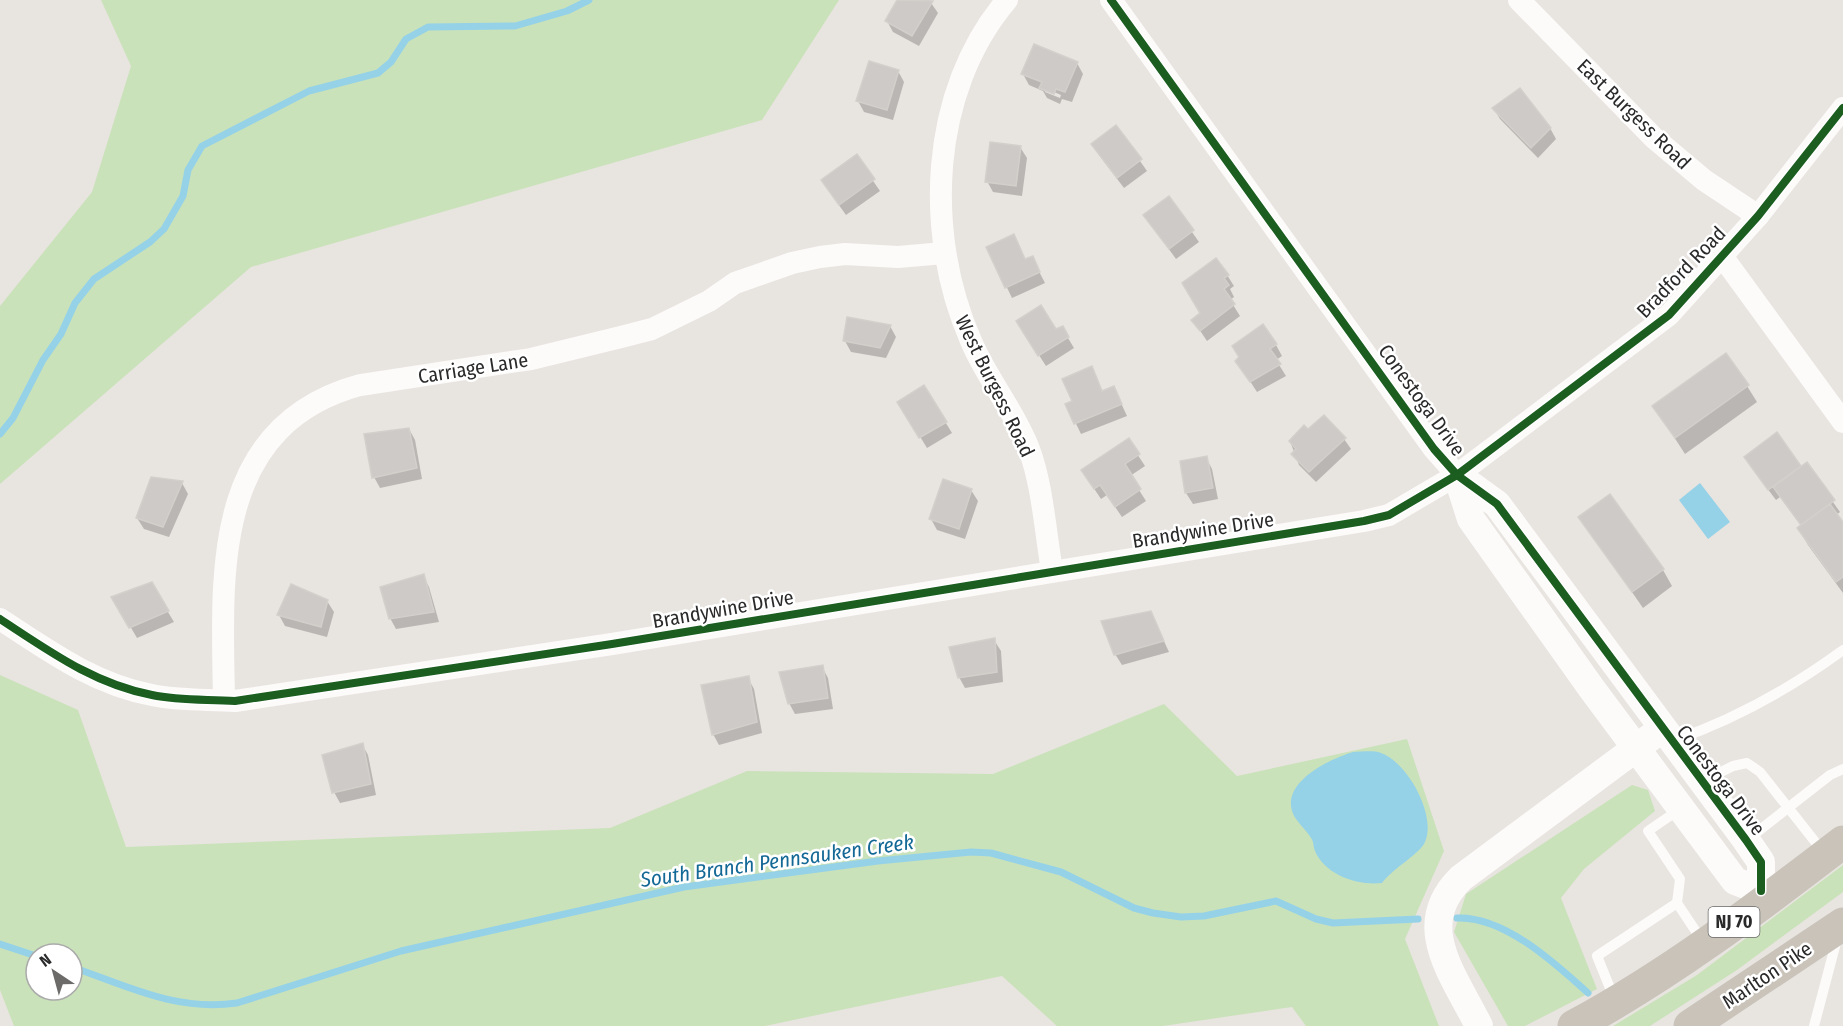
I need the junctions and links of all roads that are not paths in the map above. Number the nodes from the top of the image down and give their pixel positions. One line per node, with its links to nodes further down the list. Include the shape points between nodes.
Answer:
1 (1007, 0): 6 (street, West Burgess Road, via 971,58 951,112 940,185)
2 (1111, 0): 9 (street, Conestoga Drive, via 1434,449)
3 (1519, 0): 5 (street, East Burgess Road, via 1654,138 1704,180)
4 (1843, 108): 5 (street, Bradford Road)
5 (1758, 216): 7 (street, Bradford Road)
6 (944, 253): 10 (street, West Burgess Road, via 972,344 1011,410 1030,453); 13 (street, Carriage Lane, via 898,257 845,254 792,263 735,283 709,301 652,328 531,359 360,385 310,403 264,450 241,491 232,517 224,574)
7 (1722, 256): 8 (street); 9 (street, Bradford Road, via 1669,315)
8 (1843, 423)
9 (1457, 475): 10 (street, Brandywine Drive, via 1389,515 1364,521); 14 (street, Conestoga Drive, via 1497,504); 15 (street, Conestoga Drive, via 1471,519)
10 (1053, 570): 13 (street, Brandywine Drive, via 501,662)
11 (0, 619): 13 (street, Brandywine Drive, via 71,666 107,683 152,695 206,702)
12 (1843, 650): 14 (lane, via 1815,671 1716,726)
13 (225, 700)
14 (1668, 735): 15 (street); 17 (street, Conestoga Drive)
15 (1635, 748): 19 (street, Conestoga Drive); 27 (street, via 1449,890 1437,916 1438,940)
16 (1843, 769): 18 (lane)
17 (1703, 782): 18 (lane, via 1747,763 1760,772); 20 (street, Conestoga Drive)
18 (1789, 807): 20 (lane); 21 (lane)
19 (1680, 809): 22 (street, Conestoga Drive, via 1734,881); 23 (lane, via 1648,831 1680,879)
20 (1746, 840): 22 (street, Conestoga Drive, via 1761,862)
21 (1835, 848): 22 (highway, NJ 70)
22 (1763, 895): 25 (highway, NJ 70)
23 (1677, 903): 25 (lane); 26 (lane, via 1597,956)
24 (1841, 925): 29 (highway, Marlton Pike); 30 (lane)
25 (1704, 944): 26 (highway, NJ 70)
26 (1617, 1003): 28 (highway, NJ 70)
27 (1479, 1026)
28 (1574, 1026)
29 (1690, 1026)
30 (1814, 1026)

